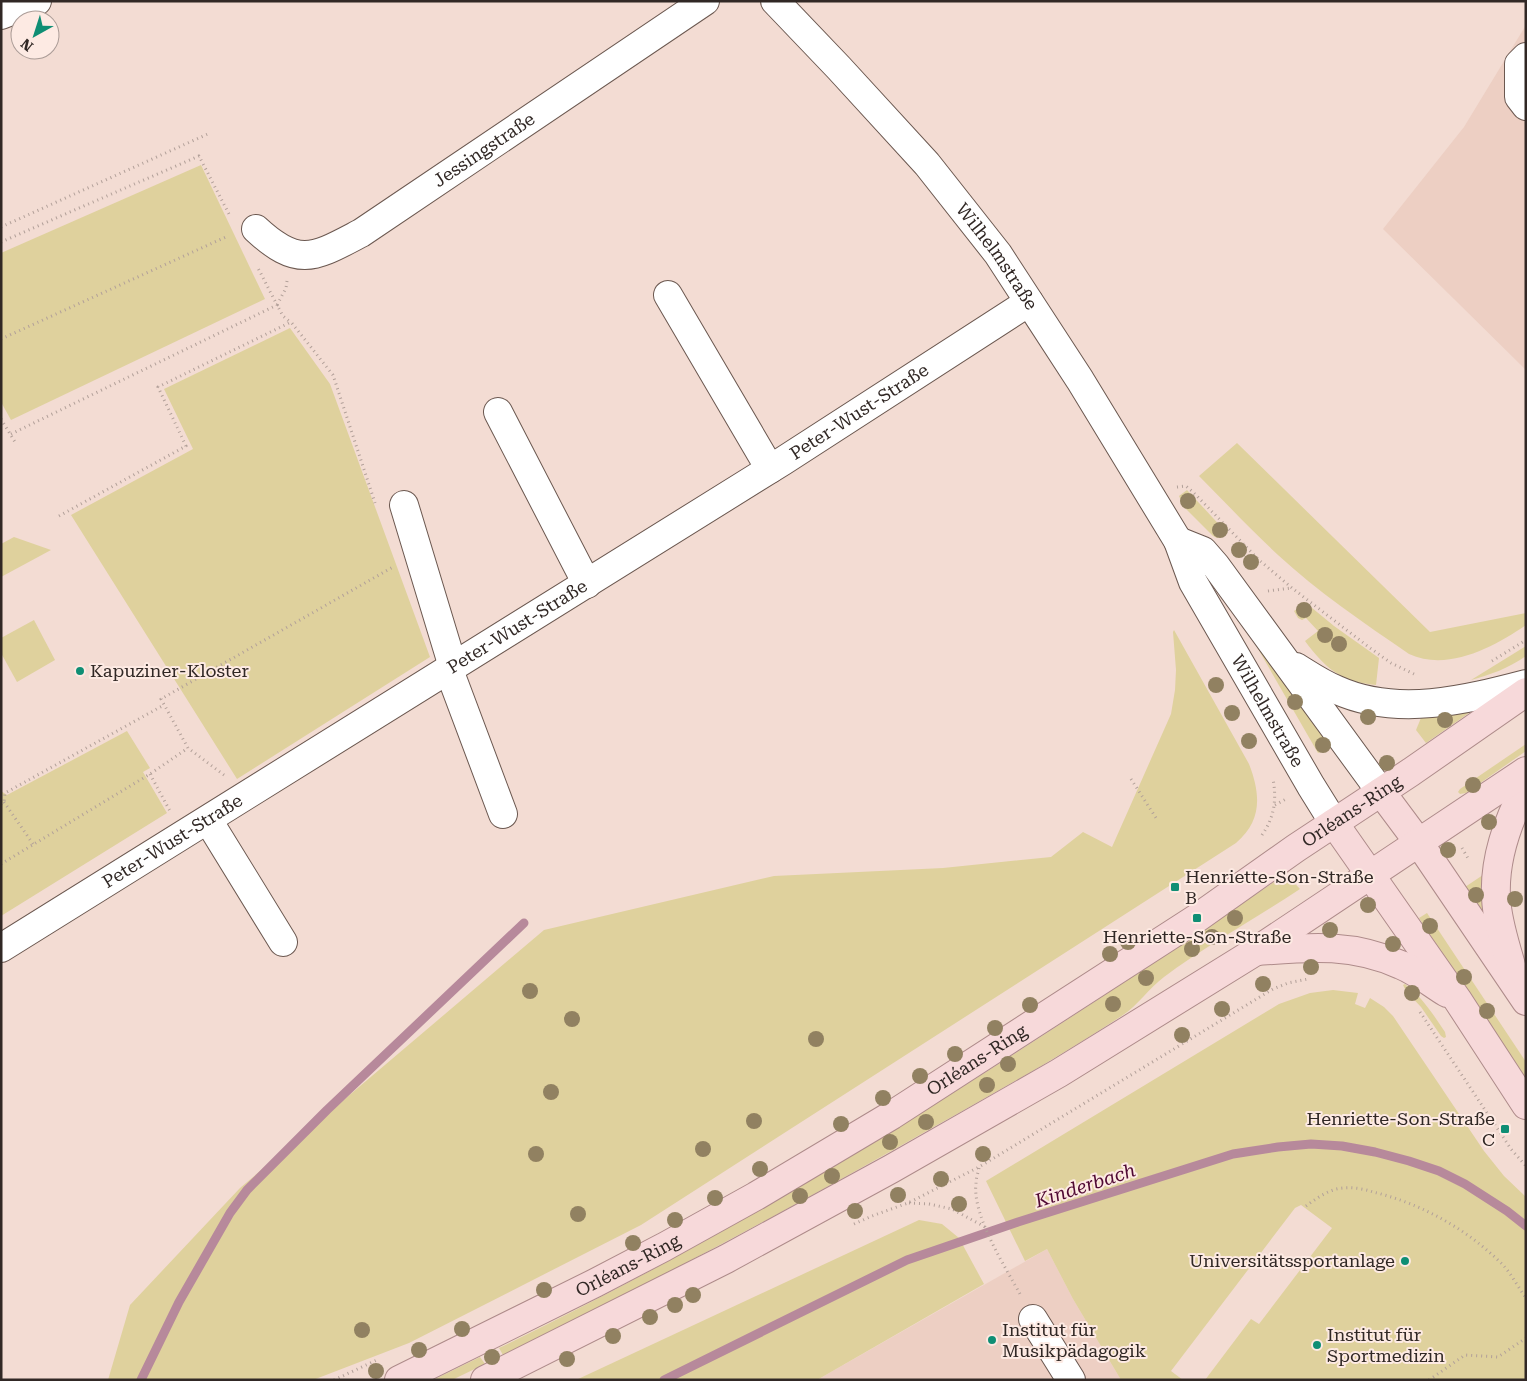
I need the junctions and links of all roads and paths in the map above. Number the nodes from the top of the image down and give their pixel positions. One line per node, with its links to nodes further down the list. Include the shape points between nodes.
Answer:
1 (37, 1): 4 (street)
2 (705, 1): 8 (street, Jessingstraße, via 361,233 323,252 307,255 289,253)
3 (775, 1): 15 (street, Wilhelmstraße, via 926,164 998,254)
4 (1, 15)
5 (1526, 57): 6 (street, via 1519,64 1519,97)
6 (1526, 106)
7 (210, 132): 9 (path)
8 (245, 226): 11 (path, via 200,156)
9 (1, 227)
10 (229, 235): 18 (path)
11 (1, 242)
12 (255, 264): 16 (path)
13 (286, 288): 16 (path)
14 (668, 295): 23 (street)
15 (1029, 302): 23 (street, Peter-Wust-Straße); 24 (street, Wilhelmstraße)
16 (277, 305): 17 (path); 21 (path)
17 (291, 322): 25 (path, via 333,375); 26 (path, via 158,387 186,446)
18 (1, 339)
19 (498, 412): 29 (street)
20 (1, 419): 21 (path)
21 (10, 434): 22 (path)
22 (15, 442)
23 (770, 469): 29 (street, Peter-Wust-Straße)
24 (1147, 491): 27 (street, Wilhelmstraße); 32 (path, via 1186,486 1254,555 1292,588 1391,663)
25 (391, 508): 31 (street)
26 (59, 516)
27 (1178, 540): 30 (street, via 1203,551); 46 (street, Wilhelmstraße, via 1193,582)
28 (396, 566): 35 (path, via 160,699)
29 (587, 584): 31 (street, Peter-Wust-Straße)
30 (1286, 662): 33 (street, via 1337,690 1369,701 1440,703); 41 (street)
31 (451, 668): 43 (street); 44 (street, Peter-Wust-Straße)
32 (1416, 675)
33 (1526, 684)
34 (1526, 692): 41 (main road, Orléans-Ring)
35 (164, 705): 36 (path); 42 (path, via 5,793)
36 (188, 748): 39 (path); 50 (path)
37 (1526, 770): 49 (main road)
38 (1131, 779): 45 (path)
39 (230, 781)
40 (1526, 786): 57 (main road, via 1507,827 1496,888 1498,916)
41 (1381, 792): 46 (main road, Orléans-Ring); 49 (main road)
42 (3, 803): 50 (path)
43 (503, 814)
44 (208, 820): 53 (street); 54 (street, Peter-Wust-Straße)
45 (1158, 821)
46 (1334, 823): 52 (main road, Wilhelmstraße); 70 (main road, Orléans-Ring, via 1197,918 822,1158 603,1279)
47 (1268, 824): 48 (path)
48 (1260, 838)
49 (1418, 843): 52 (main road); 57 (main road)
50 (33, 844): 51 (path)
51 (1, 864)
52 (1370, 874): 55 (main road); 58 (main road)
53 (283, 942)
54 (1, 948)
55 (1256, 951): 58 (main road, via 1317,947 1366,953 1402,966); 71 (main road, via 1075,1063 883,1173 726,1259)
56 (1310, 978): 64 (path, via 1273,989 979,1167 975,1184 978,1208)
57 (1521, 995)
58 (1457, 1000): 60 (main road)
59 (1417, 1008): 61 (path, via 1511,1149)
60 (1526, 1105)
61 (1526, 1166)
62 (908, 1203): 64 (path, via 952,1209)
63 (1306, 1206): 65 (path, via 1320,1196 1343,1188 1395,1197 1426,1210 1466,1234 1502,1264)
64 (985, 1227): 66 (path)
65 (1526, 1298)
66 (1033, 1319): 72 (street)
67 (1526, 1338): 73 (path, via 1498,1356 1465,1355)
68 (384, 1356): 69 (path)
69 (334, 1380)
70 (399, 1380)
71 (485, 1380)
72 (1071, 1380)
73 (1429, 1380)

